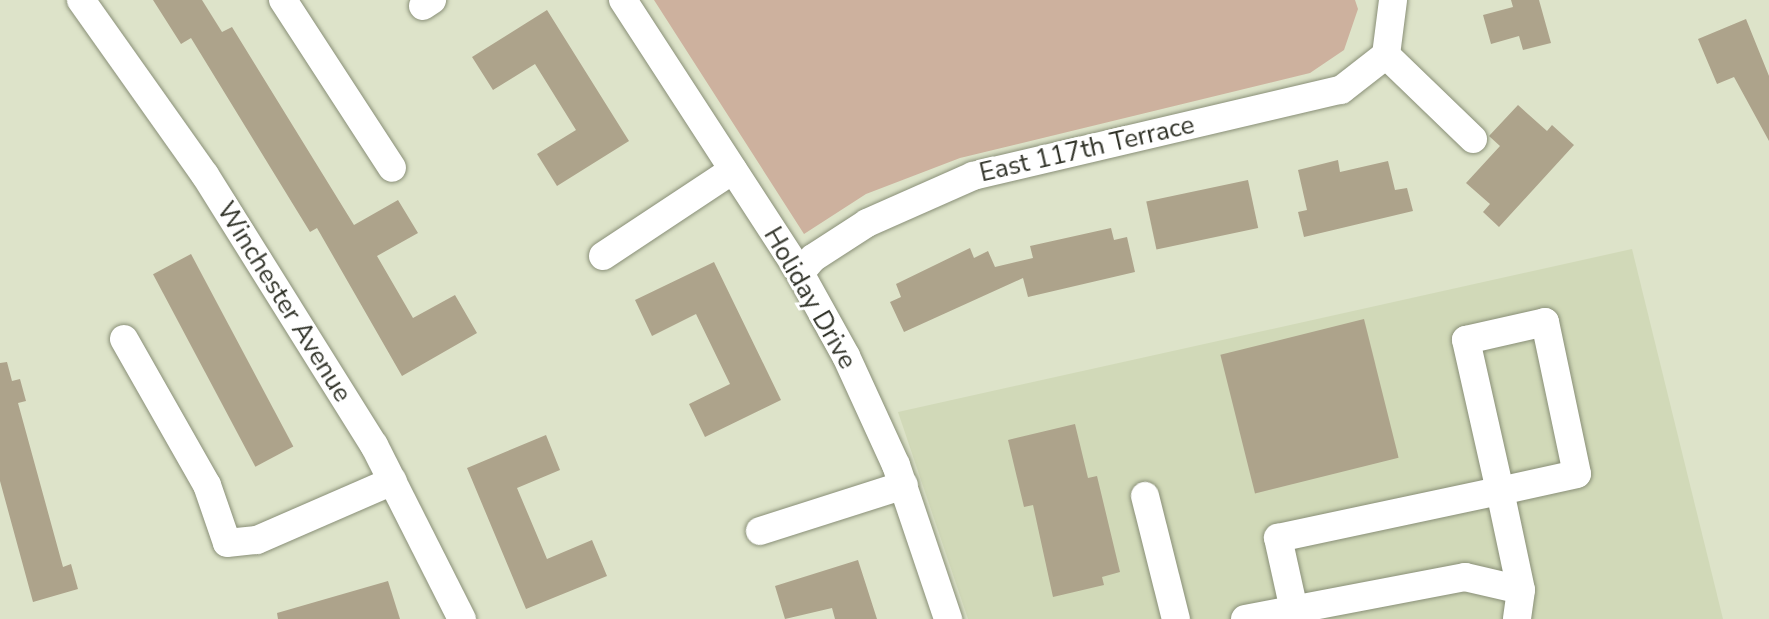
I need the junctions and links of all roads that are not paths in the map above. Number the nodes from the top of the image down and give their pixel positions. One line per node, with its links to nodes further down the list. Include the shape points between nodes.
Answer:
1 (81, 0): 12 (street, Winchester Avenue, via 205,175)
2 (283, 0): 7 (street)
3 (623, 0): 8 (street, Holiday Drive)
4 (1393, 0): 5 (street)
5 (1386, 55): 6 (street); 10 (street, East 117th Terrace, via 1341,90 973,176 867,223 813,258)
6 (1473, 139)
7 (392, 168)
8 (733, 170): 9 (street); 10 (street, Holiday Drive)
9 (603, 256)
10 (800, 273): 13 (street, Holiday Drive, via 846,356)
11 (124, 339): 12 (street, via 207,485 227,543 257,540)
12 (393, 481): 19 (street, Winchester Avenue)
13 (904, 485): 16 (street); 20 (street, Holiday Drive)
14 (1500, 491): 14 (street, via 1466,340 1545,322 1577,474); 17 (street); 18 (street, via 1278,538)
15 (1145, 496): 21 (street)
16 (760, 531)
17 (1521, 590): 18 (street, via 1465,577); 23 (street)
18 (1294, 610): 22 (street)
19 (462, 619)
20 (948, 619)
21 (1176, 619)
22 (1245, 619)
23 (1517, 619)

